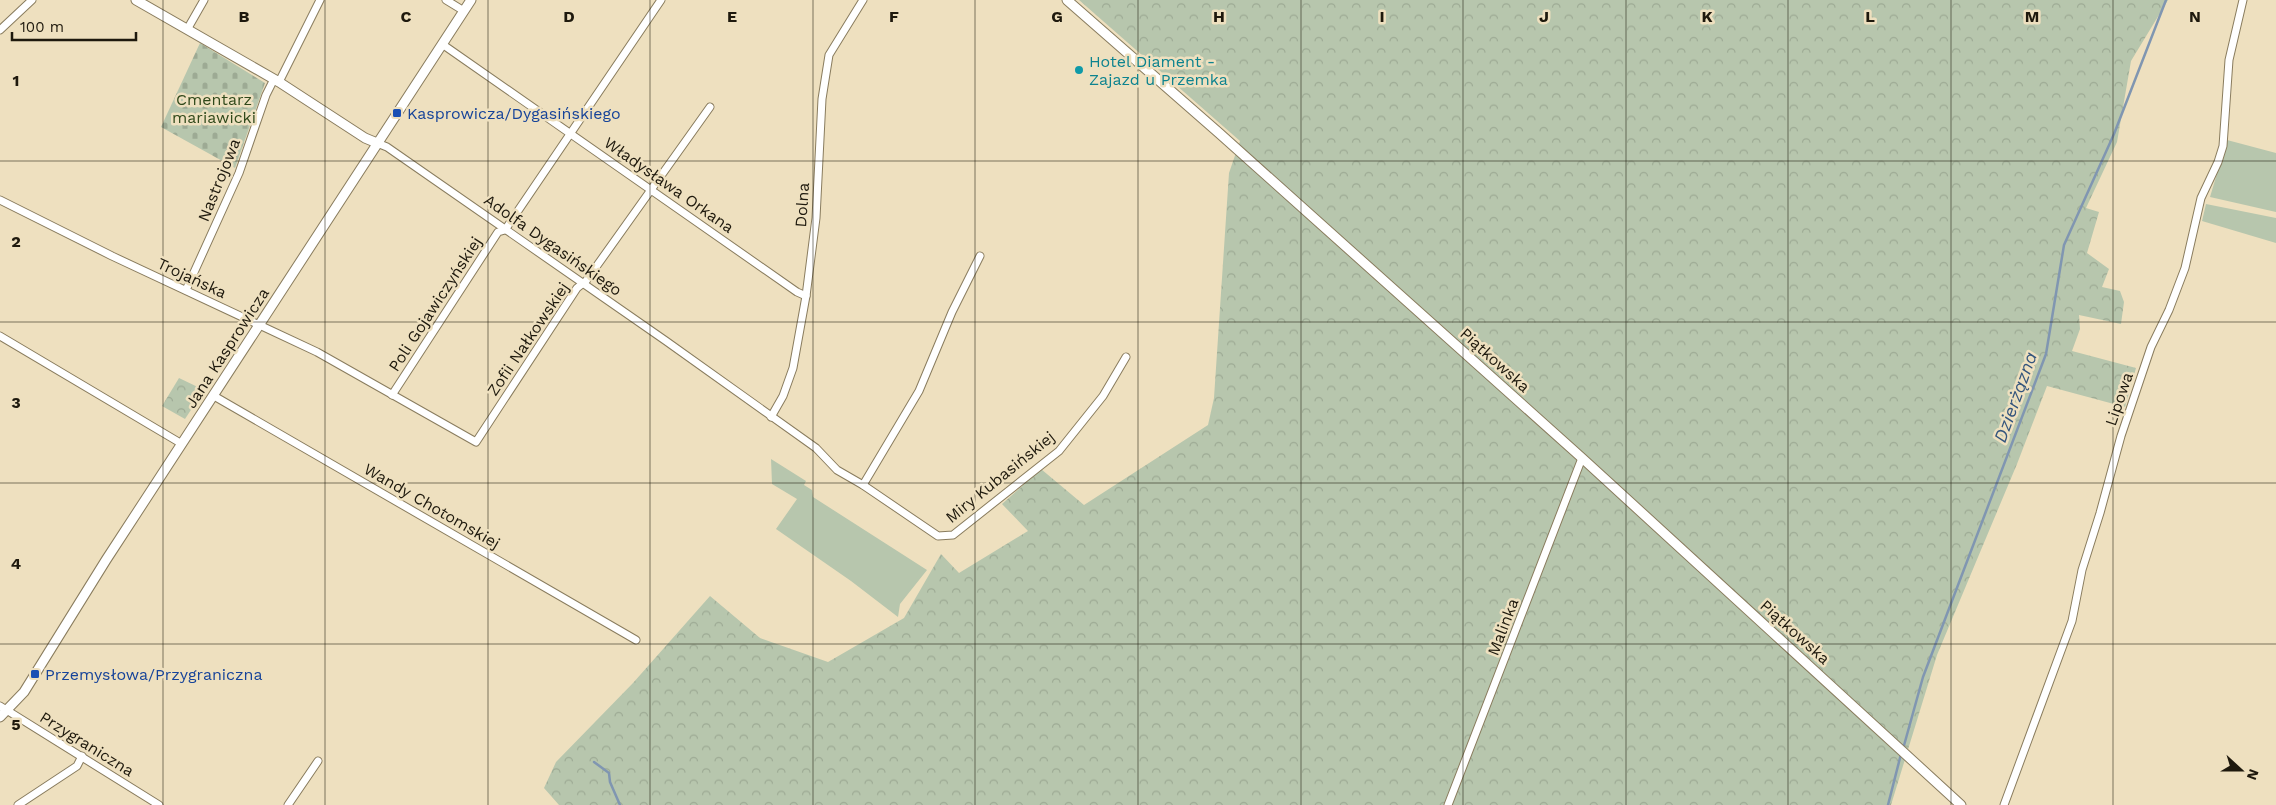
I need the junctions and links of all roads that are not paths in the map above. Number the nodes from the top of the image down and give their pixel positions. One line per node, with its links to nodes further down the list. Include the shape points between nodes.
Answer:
1 (32, 0): 13 (street)
2 (136, 0): 12 (main road, Adolfa Dygasińskiego)
3 (204, 0): 12 (street)
4 (320, 0): 15 (street, Nastrojowa)
5 (446, 0): 11 (street)
6 (471, 0): 11 (main road, Jana Kasprowicza)
7 (661, 0): 17 (street, Poli Gojawiczyńskiej)
8 (863, 0): 25 (street, Dolna, via 829,55 822,100 816,218)
9 (1067, 0): 34 (main road, Piątkowska)
10 (2244, 0): 47 (street, Lipowa, via 2229,60 2223,146 2201,198 2185,268 2151,347 2121,436 2082,570 2072,622)
11 (464, 11): 14 (main road, Jana Kasprowicza)
12 (188, 28): 15 (main road, Adolfa Dygasińskiego)
13 (0, 30)
14 (442, 44): 17 (street, Władysława Orkana); 18 (main road, Jana Kasprowicza)
15 (277, 80): 18 (main road, Adolfa Dygasińskiego); 24 (street, Nastrojowa, via 266,95 239,173)
16 (710, 107): 19 (street, Zofii Nałkowskiej)
17 (572, 133): 19 (street, Władysława Orkana); 21 (street, Poli Gojawiczyńskiej)
18 (377, 143): 21 (street, Adolfa Dygasińskiego); 26 (main road, Jana Kasprowicza)
19 (652, 189): 23 (street, Zofii Nałkowskiej); 25 (street, Władysława Orkana)
20 (0, 200): 24 (street, Trojańska)
21 (505, 230): 23 (street, Adolfa Dygasińskiego); 29 (street, Poli Gojawiczyńskiej, via 498,232)
22 (980, 256): 35 (street, via 919,391)
23 (583, 284): 31 (street, Adolfa Dygasińskiego); 32 (street, Zofii Nałkowskiej, via 577,288)
24 (186, 290): 26 (street, Trojańska)
25 (806, 296): 31 (street, Dolna, via 792,368 783,396)
26 (260, 325): 29 (street, Trojańska, via 317,352); 30 (main road, Jana Kasprowicza)
27 (0, 336): 33 (street)
28 (1126, 358): 36 (street, Miry Kubasińskiej, via 1103,396 1059,451 953,534)
29 (392, 395): 32 (street, Trojańska)
30 (214, 396): 33 (main road, Jana Kasprowicza); 37 (street, Wandy Chotomskiej)
31 (771, 417): 35 (street, Adolfa Dygasińskiego, via 816,448 837,470)
32 (476, 442)
33 (182, 444): 38 (main road, Jana Kasprowicza, via 24,692)
34 (1582, 458): 45 (street, Malinka); 46 (main road, Piątkowska)
35 (862, 485): 36 (street, Adolfa Dygasińskiego)
36 (938, 536)
37 (636, 640)
38 (4, 709): 39 (main road, Jana Kasprowicza); 40 (street, Przygraniczna)
39 (0, 717)
40 (82, 756): 42 (street, via 77,766); 43 (street, Przygraniczna)
41 (318, 761): 44 (street)
42 (18, 805)
43 (159, 805)
44 (288, 805)
45 (1448, 805)
46 (1961, 805)
47 (2004, 805)

